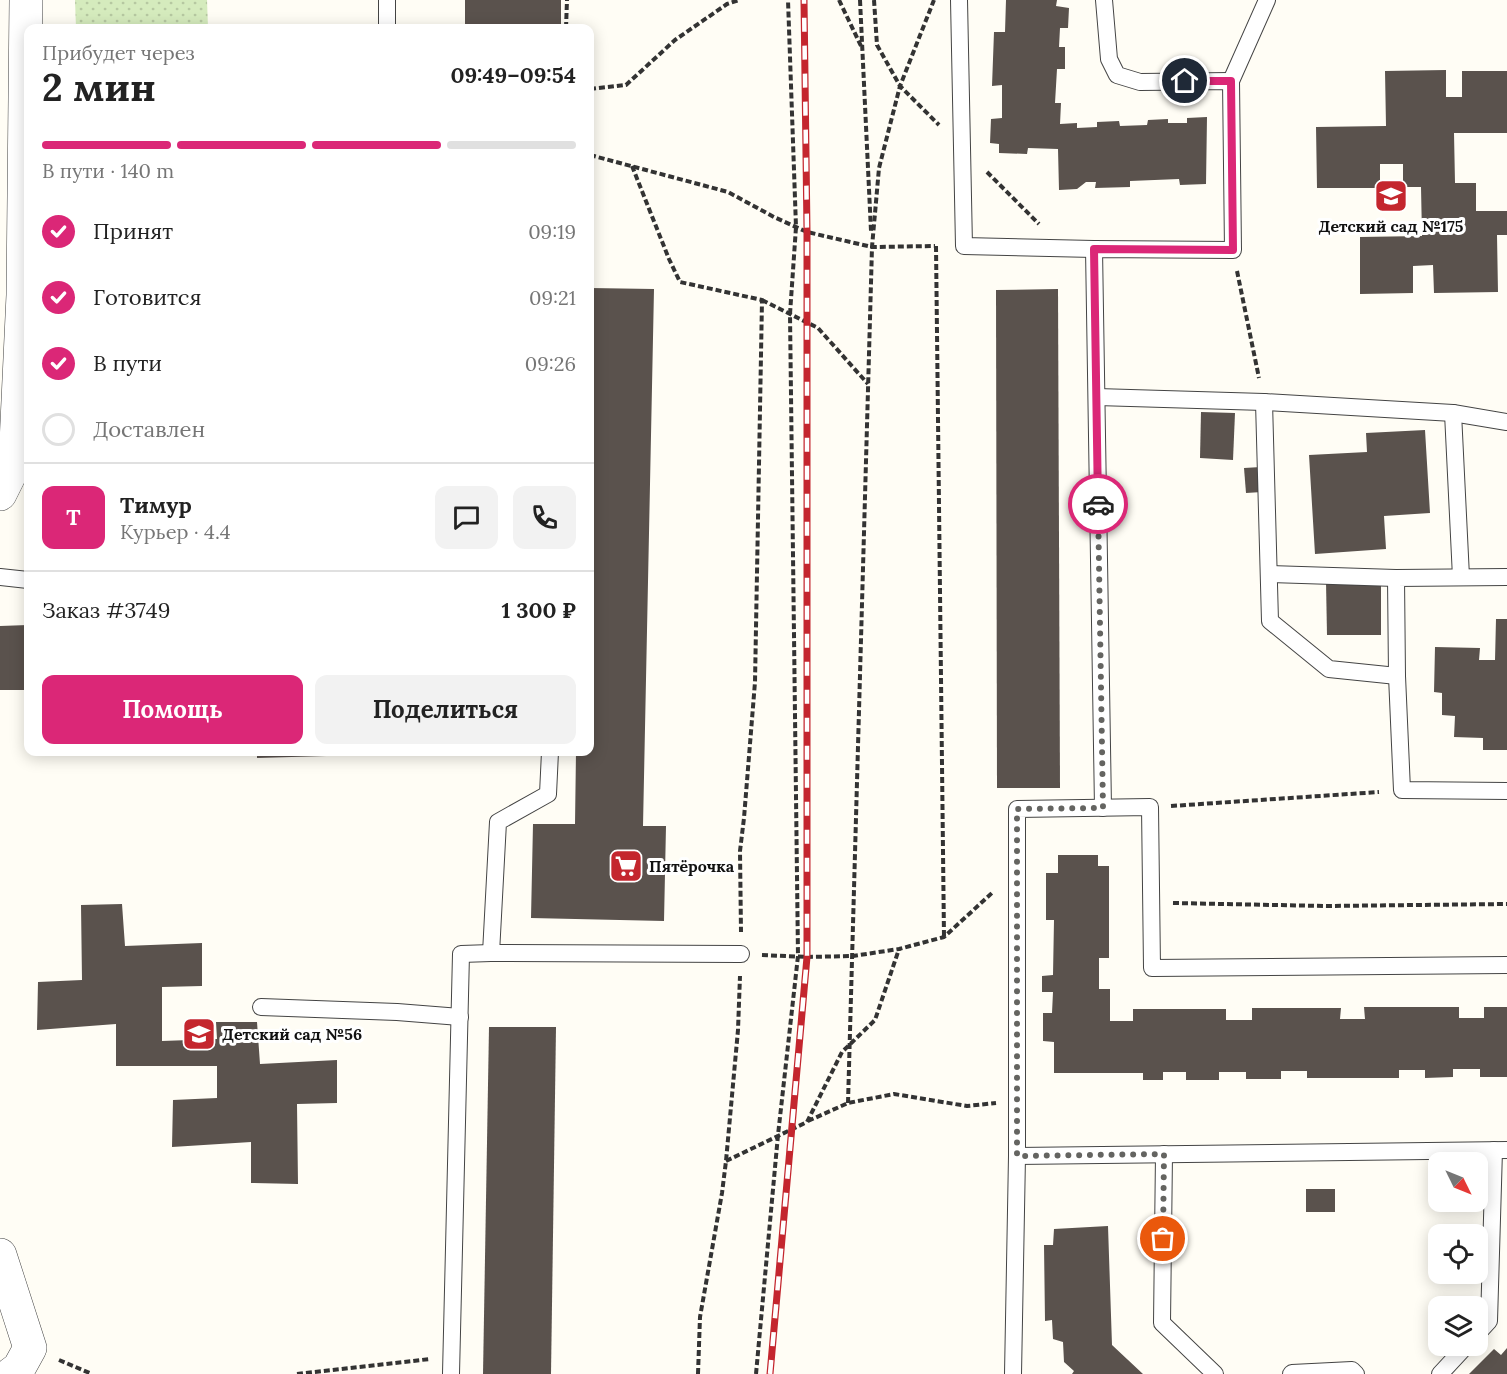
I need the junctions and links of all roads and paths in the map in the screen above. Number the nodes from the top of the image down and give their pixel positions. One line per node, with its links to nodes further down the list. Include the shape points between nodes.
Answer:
1 (26, 0): 12 (street)
2 (387, 0): 13 (lane)
3 (567, 0): 14 (path)
4 (739, 0): 17 (path, via 675,40 626,85)
5 (788, 0): 20 (path)
6 (839, 0): 15 (path)
7 (860, 0): 15 (path)
8 (934, 0): 23 (path, via 900,87 879,168)
9 (959, 0): 22 (lane)
10 (1104, 0): 16 (lane, via 1109,58 1117,75 1140,82)
11 (1267, 0): 16 (lane)
12 (26, 24)
13 (387, 24)
14 (566, 24)
15 (863, 49): 23 (path)
16 (1231, 81): 25 (lane)
17 (594, 89)
18 (594, 156): 19 (path)
19 (632, 166): 20 (path, via 729,192); 26 (path, via 680,282)
20 (795, 227): 23 (path); 27 (path)
21 (936, 246): 22 (path); 23 (path); 50 (path)
22 (964, 246): 24 (lane)
23 (872, 247): 29 (path)
24 (1094, 249): 25 (lane); 30 (lane)
25 (1233, 250): 31 (path)
26 (762, 300): 27 (path); 53 (path, via 755,682 740,851)
27 (790, 314): 29 (path, via 818,328); 54 (path)
28 (24, 326): 34 (street, via 15,464)
29 (868, 385): 55 (path)
30 (1096, 397): 31 (lane); 46 (lane)
31 (1263, 402): 32 (lane); 35 (lane)
32 (1453, 413): 33 (lane); 37 (lane)
33 (1507, 422)
34 (0, 494)
35 (1269, 574): 38 (lane); 41 (lane, via 1270,621 1329,669)
36 (0, 577): 40 (lane)
37 (1461, 577): 38 (lane); 39 (lane)
38 (1396, 578): 41 (lane)
39 (1507, 578)
40 (24, 580)
41 (1397, 676): 43 (lane)
42 (550, 756): 52 (lane, via 548,794 498,822)
43 (1402, 790): 44 (lane); 45 (path)
44 (1507, 791)
45 (1150, 807): 46 (lane); 48 (lane)
46 (1103, 808): 47 (lane, via 1017,809)
47 (1017, 870): 50 (path); 60 (lane)
48 (1151, 903): 49 (path); 56 (lane, via 1152,968)
49 (1507, 904)
50 (944, 937): 51 (path)
51 (899, 949): 55 (path); 59 (path, via 875,1020)
52 (491, 953): 53 (lane); 58 (lane, via 461,954)
53 (741, 954): 54 (path); 67 (path)
54 (798, 956): 55 (path); 63 (path)
55 (852, 956): 59 (path)
56 (1507, 965)
57 (261, 1006): 58 (lane)
58 (460, 1017): 70 (lane)
59 (850, 1045): 61 (path); 62 (path, via 842,1052)
60 (1017, 1100): 61 (path, via 967,1106 894,1094); 66 (lane)
61 (848, 1103): 62 (path)
62 (807, 1122): 63 (path)
63 (778, 1135): 67 (path); 76 (path)
64 (1501, 1150): 65 (lane); 69 (lane)
65 (1164, 1154): 66 (lane); 78 (lane, via 1162,1323)
66 (1017, 1156): 77 (lane)
67 (726, 1161): 75 (path, via 700,1317)
68 (0, 1255): 72 (street, via 30,1348)
69 (1488, 1322)
70 (452, 1356): 73 (path); 74 (lane)
71 (1457, 1356): 81 (lane)
72 (11, 1374)
73 (297, 1374)
74 (451, 1374)
75 (698, 1374)
76 (756, 1374)
77 (1013, 1374)
78 (1215, 1374)
79 (1291, 1374): 80 (lane, via 1352,1370)
80 (1356, 1374)
81 (1440, 1374)

